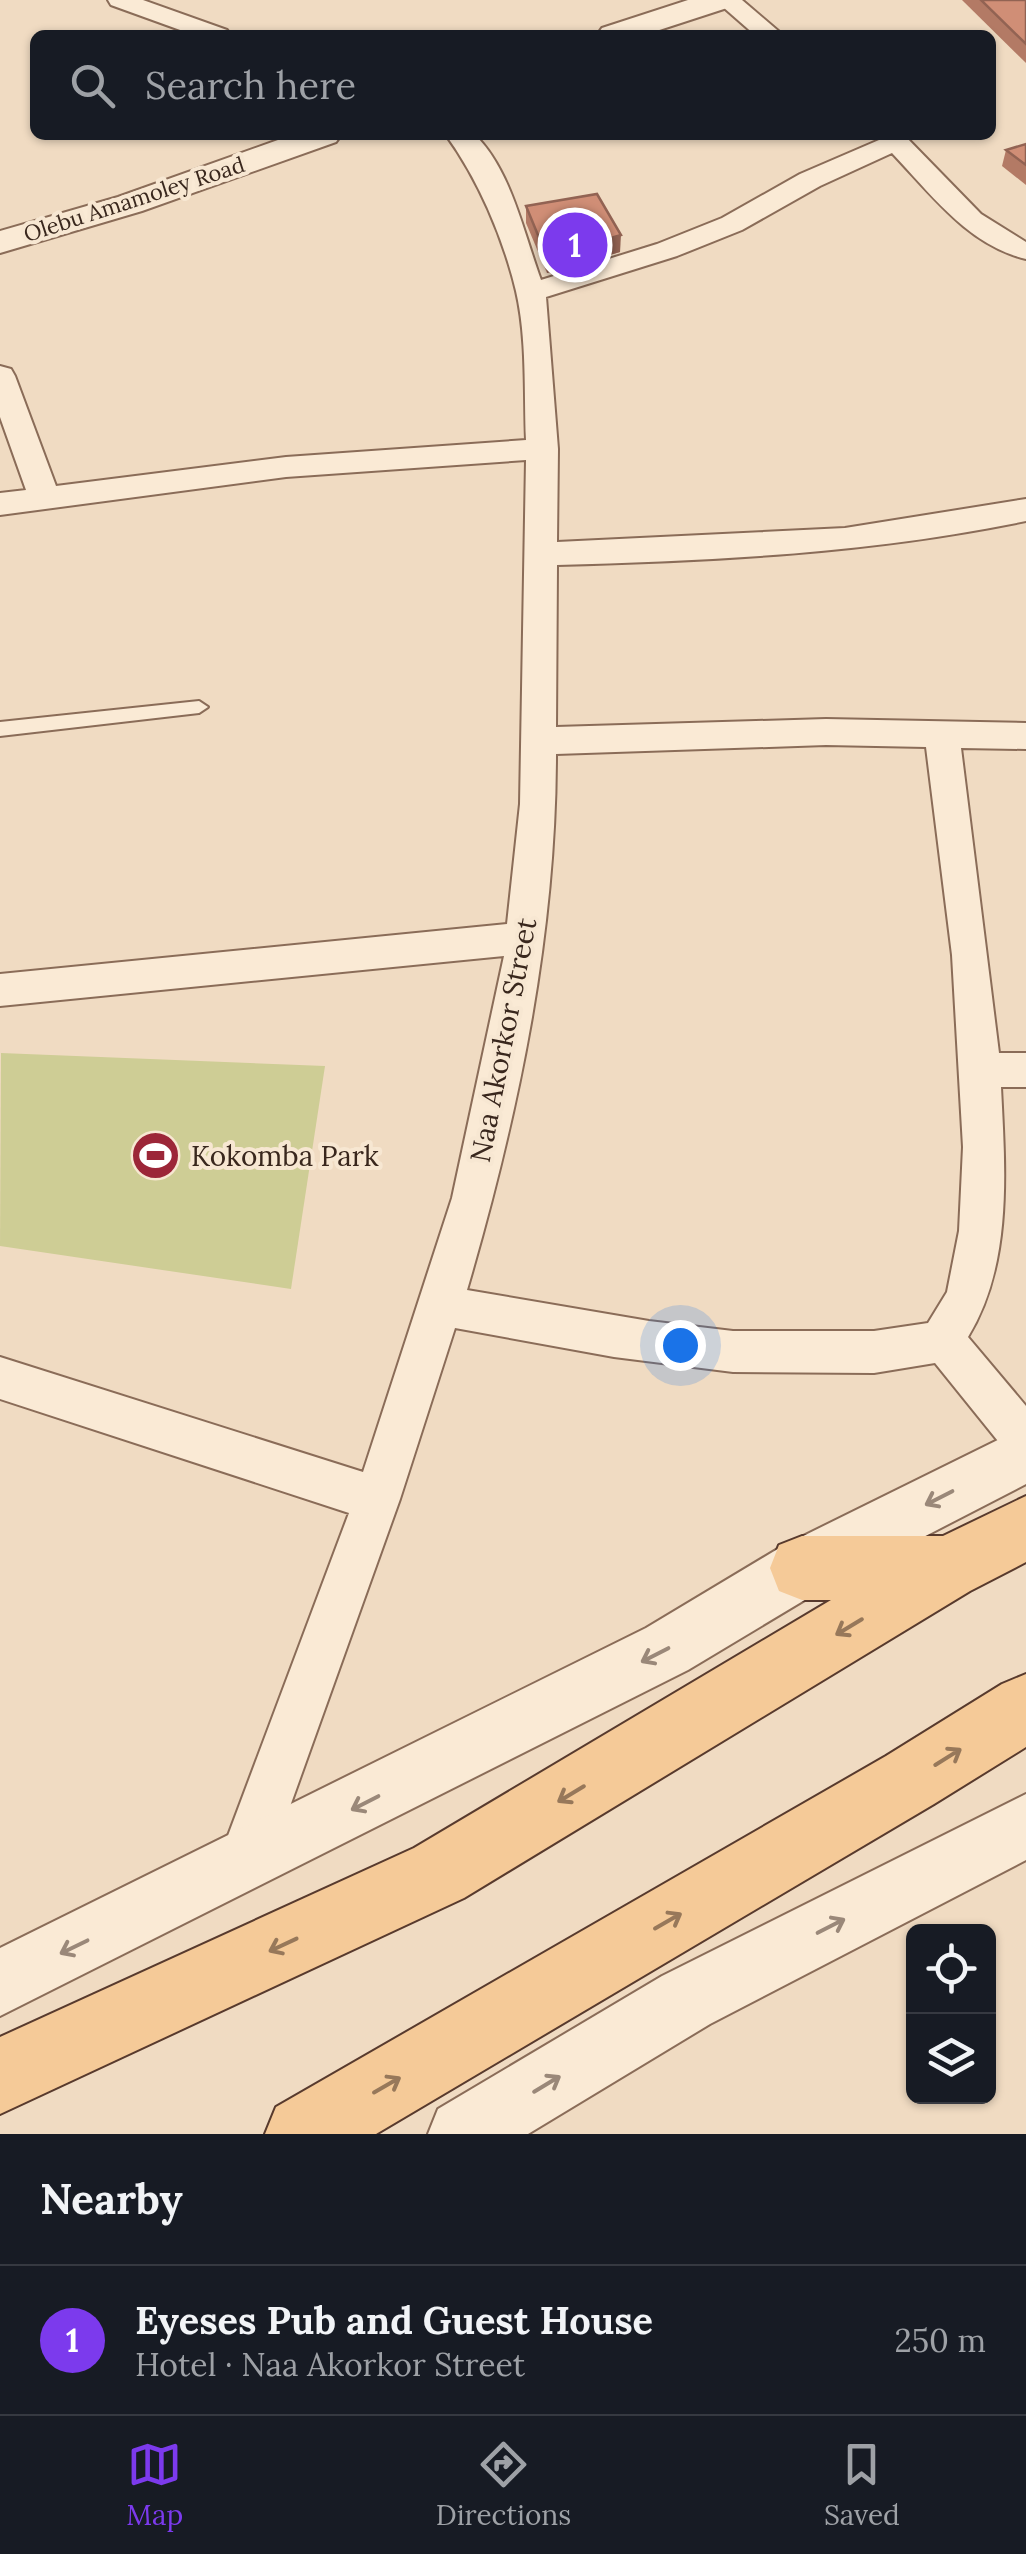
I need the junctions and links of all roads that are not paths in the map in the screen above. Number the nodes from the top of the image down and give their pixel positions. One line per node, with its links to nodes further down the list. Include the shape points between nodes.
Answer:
1 (723, 0): 4 (street); 5 (street)
2 (126, 1): 3 (street)
3 (204, 30)
4 (629, 30)
5 (763, 30)
6 (310, 140): 10 (street, Olebu Amamoley Road)
7 (465, 140): 12 (street, Naa Akorkor Street, via 491,184)
8 (889, 140): 12 (street, via 732,224)
9 (895, 140): 11 (street, via 979,228)
10 (0, 242)
11 (1026, 251)
12 (530, 292): 14 (street, Naa Akorkor Street)
13 (0, 376): 15 (street)
14 (542, 449): 15 (street, via 304,466); 18 (street, Naa Akorkor Street)
15 (45, 498): 16 (street)
16 (0, 504)
17 (1026, 510): 18 (street, via 876,538)
18 (540, 554): 23 (street, Naa Akorkor Street)
19 (199, 707): 20 (lane)
20 (0, 729)
21 (942, 736): 22 (street); 23 (street, via 826,732); 26 (street, via 975,964)
22 (1026, 736)
23 (537, 741): 24 (street, Naa Akorkor Street)
24 (525, 938): 25 (street); 28 (street, Naa Akorkor Street, via 473,1198)
25 (0, 990)
26 (981, 1070): 27 (street); 29 (street, via 986,1215 974,1291 962,1319)
27 (1026, 1070)
28 (441, 1306): 29 (street, via 720,1350 879,1352); 33 (street, Naa Akorkor Street)
29 (942, 1338): 31 (street)
30 (0, 1378): 33 (street)
31 (1026, 1441)
32 (1026, 1454): 35 (street, one-way to 35)
33 (376, 1499): 39 (street, Naa Akorkor Street)
34 (1026, 1528): 36 (main road)
35 (802, 1568): 36 (main road); 39 (street, one-way to 39, via 668,1650)
36 (947, 1568): 41 (main road, one-way to 41, via 439,1873)
37 (1026, 1708): 42 (main road, one-way to 37)
38 (1026, 1826): 43 (street, one-way to 38, via 686,2000)
39 (243, 1864): 40 (street, one-way to 40)
40 (0, 1983)
41 (0, 2076)
42 (303, 2134)
43 (463, 2134)

